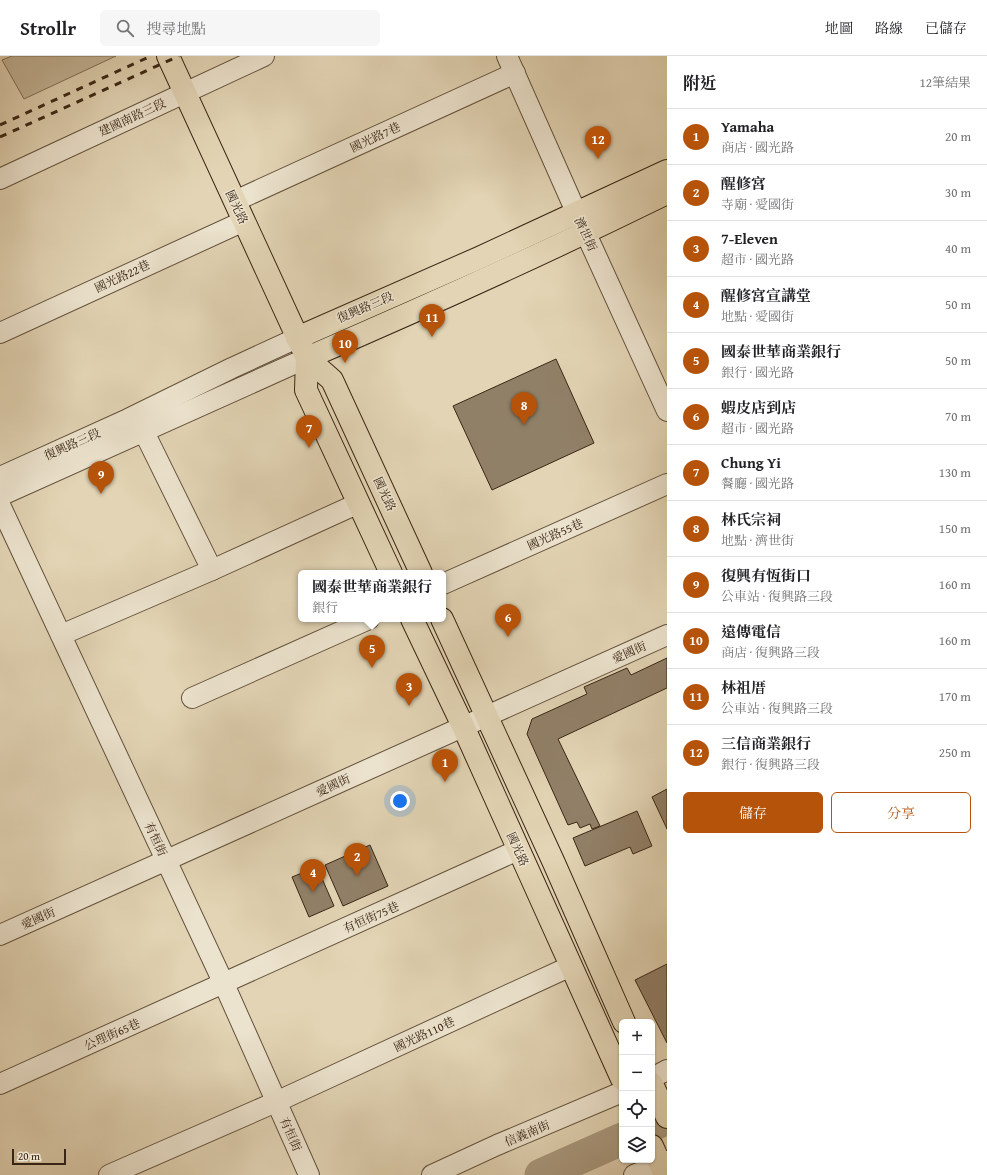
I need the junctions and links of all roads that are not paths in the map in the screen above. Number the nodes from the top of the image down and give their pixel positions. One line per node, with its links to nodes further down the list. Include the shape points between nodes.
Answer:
1 (168, 56): 4 (main road, 國光路)
2 (264, 56): 4 (street, 建國南路三段)
3 (511, 65): 8 (street, 國光路7巷); 10 (street, 濟世街)
4 (185, 92): 6 (street, 建國南路三段); 8 (main road, 國光路)
5 (667, 171): 10 (main road, 復興路三段)
6 (0, 178)
7 (667, 193): 10 (main road, 復興路三段)
8 (235, 201): 9 (main road, 國光路)
9 (244, 221): 11 (street, 國光路22巷); 12 (main road, 國光路)
10 (581, 223): 12 (main road, 復興路三段, via 479,258); 13 (main road, 復興路三段, via 468,287); 14 (street, 濟世街)
11 (0, 333)
12 (297, 338): 13 (main road, 國光路); 16 (street, 復興路三段)
13 (306, 358): 15 (street, 復興路三段); 19 (main road, 國光路, via 306,390); 23 (main road, 國光路, via 332,380)
14 (667, 411)
15 (144, 432): 18 (street, 復興路三段); 21 (street)
16 (0, 477)
17 (667, 484): 24 (street, 國光路55巷)
18 (0, 496)
19 (359, 503): 21 (street); 22 (main road, 國光路)
20 (0, 505): 28 (street, 有恒街)
21 (212, 570): 28 (street)
22 (390, 570)
23 (420, 570)
24 (446, 583)
25 (362, 622): 30 (street)
26 (413, 622): 32 (main road, 國光路)
27 (443, 622): 31 (main road)
28 (60, 635): 34 (street, 有恒街)
29 (667, 635): 31 (street, 愛國街)
30 (192, 698)
31 (487, 715): 32 (street, 愛國街); 38 (main road)
32 (462, 726): 33 (main road, 國光路); 34 (street, 愛國街)
33 (518, 850): 36 (main road, 國光路); 37 (street, 有恒街75巷)
34 (167, 861): 35 (street, 愛國街); 37 (street, 有恒街)
35 (0, 935)
36 (571, 966): 40 (main road, 國光路); 45 (street, 國光路110巷)
37 (224, 984): 41 (street, 公理街65巷); 45 (street, 有恒街)
38 (623, 1019)
39 (667, 1070): 42 (street)
40 (619, 1072)
41 (0, 1084)
42 (655, 1085)
43 (655, 1088): 46 (main road)
44 (619, 1093): 50 (street, 信義南街)
45 (276, 1102): 48 (street, 國光路110巷); 49 (street, 有恒街)
46 (667, 1117)
47 (661, 1162): 51 (street)
48 (109, 1175)
49 (309, 1175)
50 (432, 1175)
51 (634, 1175)

